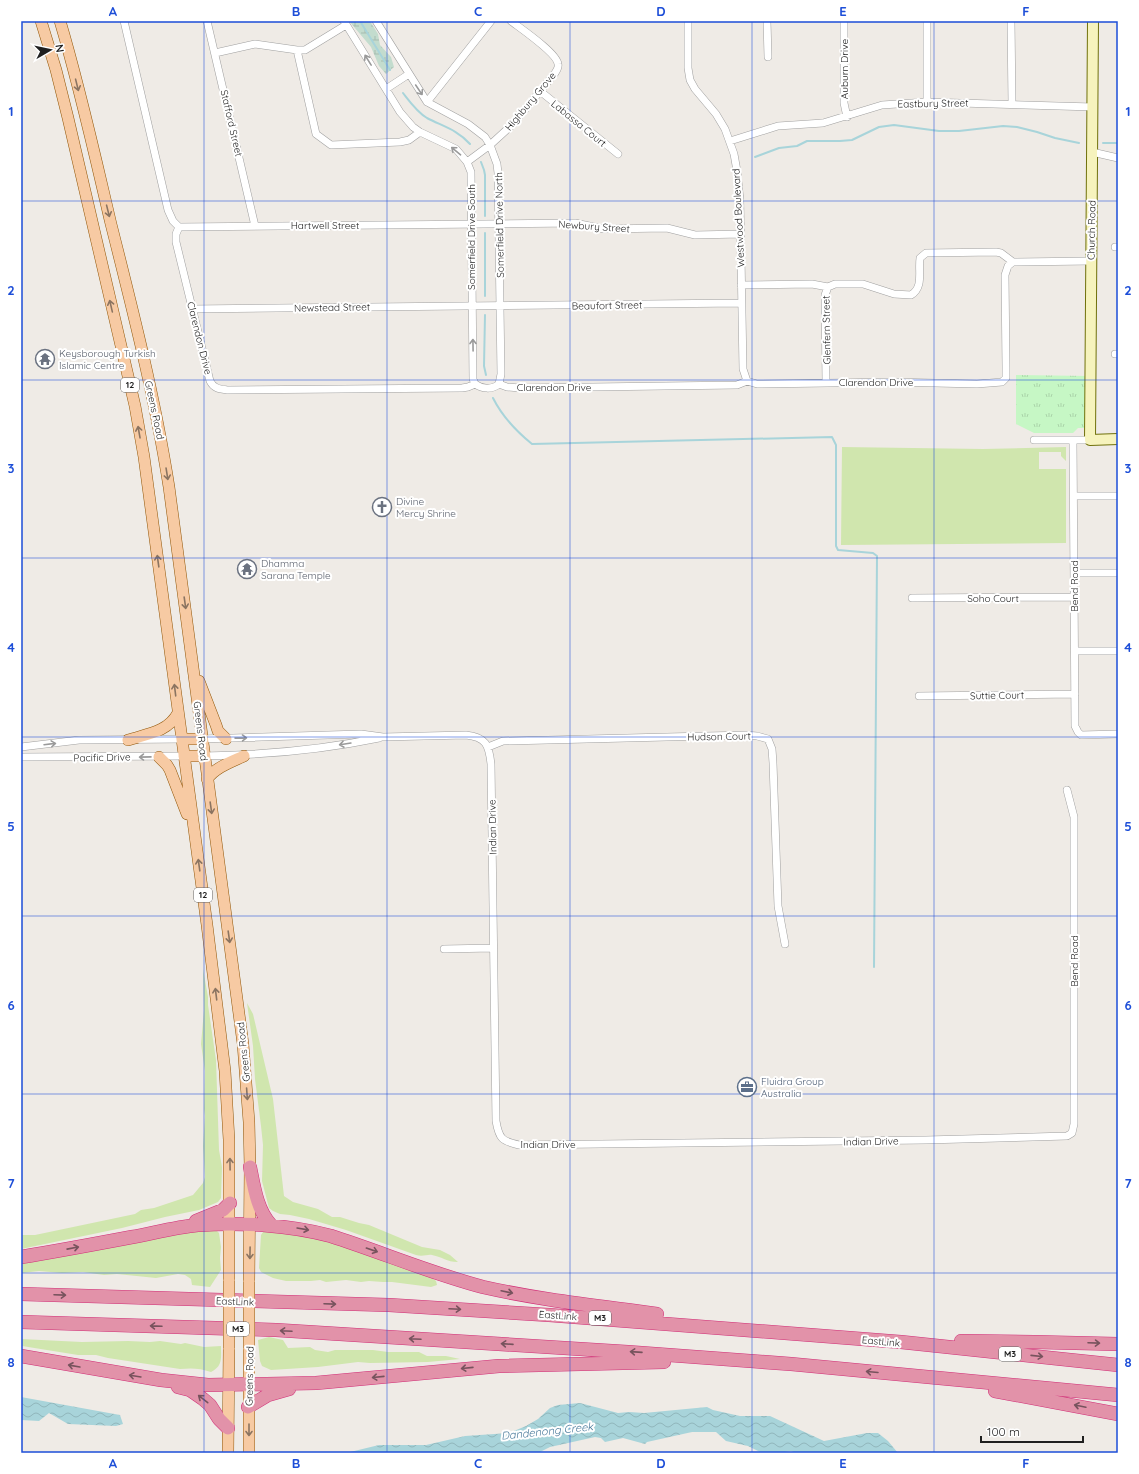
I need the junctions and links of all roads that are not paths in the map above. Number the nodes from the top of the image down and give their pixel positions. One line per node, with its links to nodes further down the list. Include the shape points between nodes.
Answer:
1 (41, 21): 15 (main road, Greens Road / 12)
2 (124, 21): 37 (street, via 168,210)
3 (207, 21): 17 (street, Stafford Street)
4 (376, 21): 19 (street, Somerfield Drive North)
5 (491, 21): 22 (street)
6 (511, 21): 21 (street, Highbury Grove, via 553,54 558,63 555,73)
7 (688, 21): 28 (street, Westwood Boulevard, via 690,80 716,114)
8 (768, 21): 18 (street)
9 (844, 21): 26 (street, Auburn Drive, via 844,103)
10 (927, 21): 23 (street)
11 (1010, 21): 24 (street)
12 (1093, 21): 25 (main road, Church Road)
13 (345, 23): 16 (street, via 305,50); 20 (street, one-way to 13)
14 (61, 24): 15 (main road); 47 (main road, Greens Road / 12, one-way to 47)
15 (45, 33): 48 (main road, Greens Road / 12, one-way to 15, via 68,118)
16 (297, 50): 17 (street, via 255,44); 27 (street, via 316,134 324,141 331,145 400,142 409,140)
17 (215, 53): 36 (street, Stafford Street)
18 (768, 56)
19 (409, 74): 20 (street); 22 (street, Somerfield Drive North, one-way to 22)
20 (386, 89): 27 (street, via 400,112)
21 (540, 91): 29 (street, Highbury Grove, via 513,124); 31 (street, Labassa Court)
22 (427, 102): 29 (street, Somerfield Drive North, via 468,124)
23 (927, 102): 24 (street, Eastbury Street); 26 (street, Eastbury Street, via 882,105)
24 (1012, 104): 25 (street, Eastbury Street)
25 (1093, 107): 30 (main road, Church Road)
26 (847, 116): 28 (street, Eastbury Street, via 823,123 778,126)
27 (420, 132): 33 (street, one-way to 27, via 456,149)
28 (730, 141): 38 (street, Westwood Boulevard, via 737,171)
29 (490, 145): 33 (street, Highbury Grove); 34 (street, Somerfield Drive North, via 497,164)
30 (1092, 152): 32 (street); 39 (main road, Church Road)
31 (618, 154)
32 (1118, 158)
33 (467, 162): 35 (street, Somerfield Drive South, via 471,184)
34 (499, 224): 35 (street, Newbury Street); 38 (street, Newbury Street, via 575,223 604,229 667,228 695,234); 45 (street, Somerfield Drive North)
35 (471, 225): 36 (street, Hartwell Street); 44 (street, Somerfield Drive South)
36 (255, 226): 37 (street, Hartwell Street)
37 (179, 227): 46 (street, Clarendon Drive, via 176,242)
38 (740, 234): 41 (street, Westwood Boulevard)
39 (1091, 260): 40 (street); 56 (main road, Church Road)
40 (1013, 262): 42 (street, Glenfern Street, via 996,252 926,253 920,258 919,285 911,295 894,294 863,284 835,284); 50 (street, Clarendon Drive, via 1008,266 1005,275 1006,378 1002,382)
41 (741, 285): 42 (street, via 812,284); 43 (street, Westwood Boulevard)
42 (828, 287): 50 (street, Glenfern Street, via 824,295)
43 (741, 303): 45 (street, Beaufort Street); 49 (street, Westwood Boulevard, via 743,370)
44 (472, 306): 45 (street, Beaufort Street); 46 (street, Newstead Street); 51 (street, Somerfield Drive South, one-way to 44)
45 (500, 306): 52 (street, Somerfield Drive North)
46 (192, 309): 51 (street, Clarendon Drive, via 210,381 213,386 222,390 462,388)
47 (137, 328): 48 (main road, via 127,326); 65 (main road, Greens Road / 12, one-way to 65, via 161,435)
48 (117, 333): 68 (main road, Greens Road / 12, one-way to 48, via 144,457)
49 (747, 381): 50 (street, Clarendon Drive, via 757,384); 52 (street, Clarendon Drive, via 738,385 699,386 520,388)
50 (826, 382)
51 (475, 384): 52 (street, Clarendon Drive, via 488,388)
52 (499, 384)
53 (1118, 439): 56 (main road)
54 (1034, 440): 55 (street)
55 (1073, 440): 56 (street); 57 (street, Bend Road)
56 (1090, 440)
57 (1074, 496): 58 (street); 59 (street, Bend Road)
58 (1118, 496)
59 (1074, 573): 60 (street); 61 (street, Bend Road)
60 (1118, 574)
61 (1074, 597): 62 (street, Soho Court); 63 (street, Bend Road)
62 (912, 598)
63 (1075, 651): 64 (street); 66 (street, Bend Road)
64 (1118, 651)
65 (193, 664): 72 (main road, Greens Road / 12); 73 (main road, via 218,731)
66 (1075, 694): 67 (street, Suttie Court); 69 (street, Bend Road, via 1075,726 1081,735)
67 (919, 696)
68 (178, 713): 71 (main road, Greens Road / 12); 74 (main road, via 171,723 160,730)
69 (1118, 734)
70 (383, 737): 73 (street, one-way to 70, via 361,734); 75 (street, via 466,735 476,736); 79 (street, one-way to 79)
71 (182, 739): 72 (main road); 74 (street, Pacific Drive); 77 (main road, Greens Road / 12)
72 (202, 739): 73 (street); 78 (main road, Greens Road / 12)
73 (226, 739)
74 (128, 740): 76 (street, Pacific Drive, one-way to 74, via 79,740)
75 (488, 747): 85 (street, Hudson Court, via 503,741 746,735 768,739 772,749 778,906); 86 (street, Indian Drive, via 491,764)
76 (21, 748)
77 (184, 756): 78 (main road); 81 (street, Pacific Drive); 84 (main road, Greens Road / 12)
78 (204, 756): 79 (street); 82 (main road, Greens Road / 12)
79 (244, 756): 82 (main road, via 220,768)
80 (21, 757): 81 (street, Pacific Drive, one-way to 80)
81 (159, 757): 84 (main road, via 170,770 186,809)
82 (208, 779): 89 (main road, Greens Road / 12, one-way to 89, via 243,1044)
83 (1067, 790): 88 (street, Bend Road, via 1074,817)
84 (195, 842): 90 (main road, Greens Road / 12, one-way to 84, via 225,1071)
85 (784, 944)
86 (493, 948): 87 (street); 88 (street, Indian Drive, via 496,1121 498,1134 506,1142 523,1145 926,1140 1067,1136)
87 (444, 949)
88 (1072, 1133)
89 (250, 1167): 92 (main road, Greens Road / 12); 93 (highway, via 258,1203 265,1219)
90 (230, 1202): 91 (main road, Greens Road / 12); 94 (highway, via 223,1210 213,1215)
91 (230, 1225): 92 (highway); 94 (highway, via 198,1225); 108 (main road, Greens Road / 12, bridge)
92 (250, 1225): 93 (highway); 107 (main road, Greens Road / 12, one-way to 107, bridge)
93 (271, 1225): 98 (highway, one-way to 98, via 331,1236 461,1280 504,1291 580,1304)
94 (166, 1230): 95 (highway, one-way to 94)
95 (21, 1257)
96 (21, 1294): 98 (highway, EastLink / M3, one-way to 98, via 389,1306 624,1320)
97 (21, 1322): 102 (highway, M3, one-way to 97, via 276,1330)
98 (811, 1335): 99 (highway, EastLink / M3)
99 (901, 1342): 100 (highway, one-way to 100); 103 (highway, EastLink / M3, one-way to 103)
100 (1118, 1344)
101 (21, 1356): 105 (highway, one-way to 101)
102 (731, 1359): 104 (highway, M3, one-way to 102); 106 (highway, one-way to 106, via 488,1366)
103 (1118, 1365)
104 (911, 1375): 109 (highway, M3); 111 (highway, one-way to 104)
105 (161, 1380): 108 (highway); 112 (highway, one-way to 105, via 210,1405 196,1394)
106 (316, 1383): 107 (highway); 110 (highway, via 268,1395)
107 (249, 1384): 108 (highway); 110 (main road, Greens Road / 12)
108 (229, 1385): 112 (main road, Greens Road / 12)
109 (1118, 1395)
110 (248, 1407): 114 (main road, Greens Road / 12, one-way to 114)
111 (1118, 1414)
112 (228, 1428): 113 (main road, Greens Road / 12)
113 (228, 1453)
114 (249, 1453)

